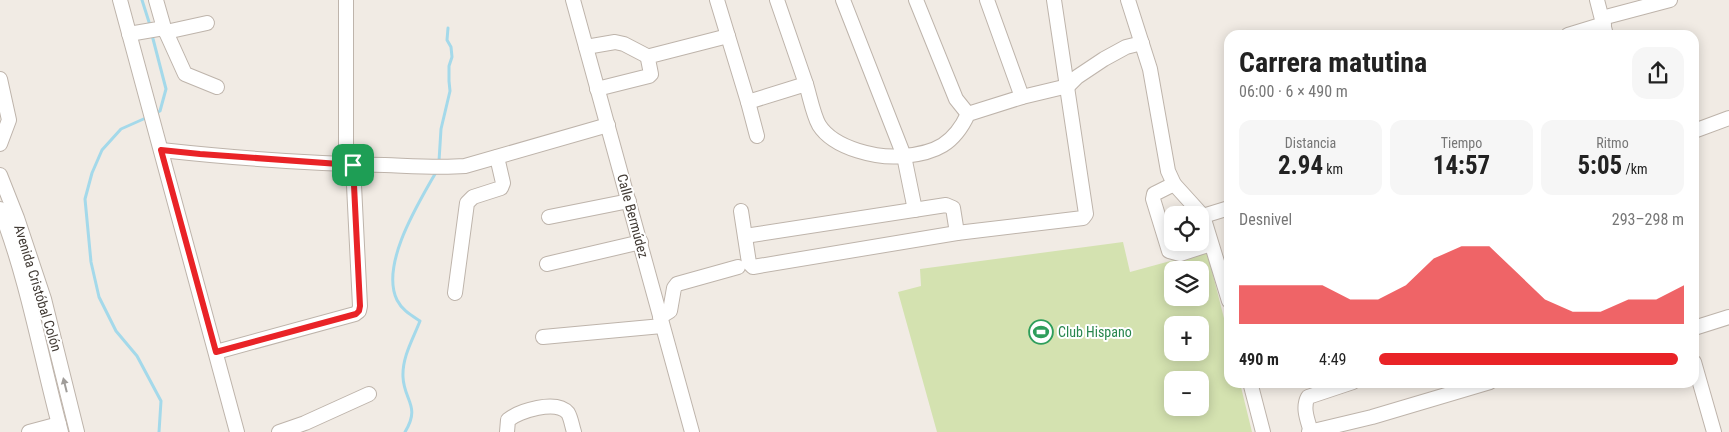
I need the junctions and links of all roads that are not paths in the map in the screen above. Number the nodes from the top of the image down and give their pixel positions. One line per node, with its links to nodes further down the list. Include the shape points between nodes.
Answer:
1 (120, 0): 18 (street)
2 (156, 0): 16 (street)
3 (346, 0): 39 (street)
4 (573, 0): 21 (street, Calle Bermúdez)
5 (717, 0): 19 (street)
6 (777, 0): 24 (street)
7 (842, 0): 37 (street)
8 (916, 0): 30 (street, via 956,100)
9 (986, 0): 28 (street)
10 (1054, 0): 25 (street)
11 (1128, 0): 20 (street)
12 (1597, 0): 15 (street)
13 (1670, 0): 15 (street)
14 (207, 23): 16 (street)
15 (1604, 26): 17 (street)
16 (165, 30): 18 (street); 26 (street, via 185,74)
17 (1588, 30)
18 (129, 34): 36 (street)
19 (728, 36): 22 (street); 29 (street)
20 (1142, 43): 25 (street, via 1104,59); 41 (street, via 1150,69 1168,172)
21 (586, 47): 22 (street, via 615,42); 27 (street, Calle Bermúdez)
22 (649, 57): 27 (street, via 649,76)
23 (0, 79): 35 (street, via 9,120)
24 (806, 84): 29 (street); 37 (street, via 818,124 825,134 877,156)
25 (1068, 86): 28 (street); 50 (street, via 1085,216)
26 (217, 87)
27 (597, 89): 32 (street, Calle Bermúdez)
28 (1022, 97): 30 (street)
29 (748, 102): 34 (street)
30 (968, 114): 37 (street, via 960,128 938,149)
31 (1729, 118): 33 (street)
32 (608, 125): 38 (street); 42 (street, Calle Bermúdez)
33 (1699, 129)
34 (757, 136)
35 (0, 144)
36 (161, 150): 39 (street); 63 (street)
37 (904, 156): 45 (street)
38 (491, 159): 39 (street, via 445,168); 58 (street, via 489,170 501,176 503,183 500,188 473,197 467,203)
39 (349, 165): 63 (street, via 359,311)
40 (0, 175): 71 (street, Avenida Cristóbal Colón, one-way to 40, via 44,299)
41 (1174, 184): 43 (street); 54 (street, via 1154,194 1153,199 1169,251 1180,254)
42 (629, 201): 49 (street); 53 (street, Calle Bermúdez)
43 (1194, 206)
44 (0, 209): 69 (street, Avenida Cristóbal Colón, via 28,296)
45 (914, 210): 50 (street, via 950,206); 51 (street)
46 (1224, 210): 48 (street)
47 (741, 211): 51 (street)
48 (1209, 214)
49 (549, 217)
50 (957, 233): 51 (street, via 753,267 749,263)
51 (745, 236)
52 (1209, 237): 54 (street)
53 (641, 242): 55 (street); 60 (street, Calle Bermúdez)
54 (1211, 244): 57 (street)
55 (547, 264)
56 (738, 268): 60 (street, via 678,284 674,288 670,311)
57 (1224, 275)
58 (455, 294)
59 (1729, 317): 61 (street)
60 (661, 321): 62 (street); 76 (street, Calle Bermúdez)
61 (1699, 326)
62 (543, 337)
63 (216, 352): 72 (street)
64 (1699, 380): 79 (street)
65 (1251, 388): 77 (street)
66 (1335, 388): 78 (street, via 1308,397 1305,404)
67 (1470, 388): 78 (street)
68 (369, 394): 73 (street)
69 (60, 428): 70 (street)
70 (29, 432)
71 (77, 432)
72 (237, 432)
73 (279, 432)
74 (507, 432): 75 (street, via 508,420 517,414 554,407 568,413)
75 (574, 432)
76 (692, 432)
77 (1262, 432)
78 (1310, 432)
79 (1714, 432)

